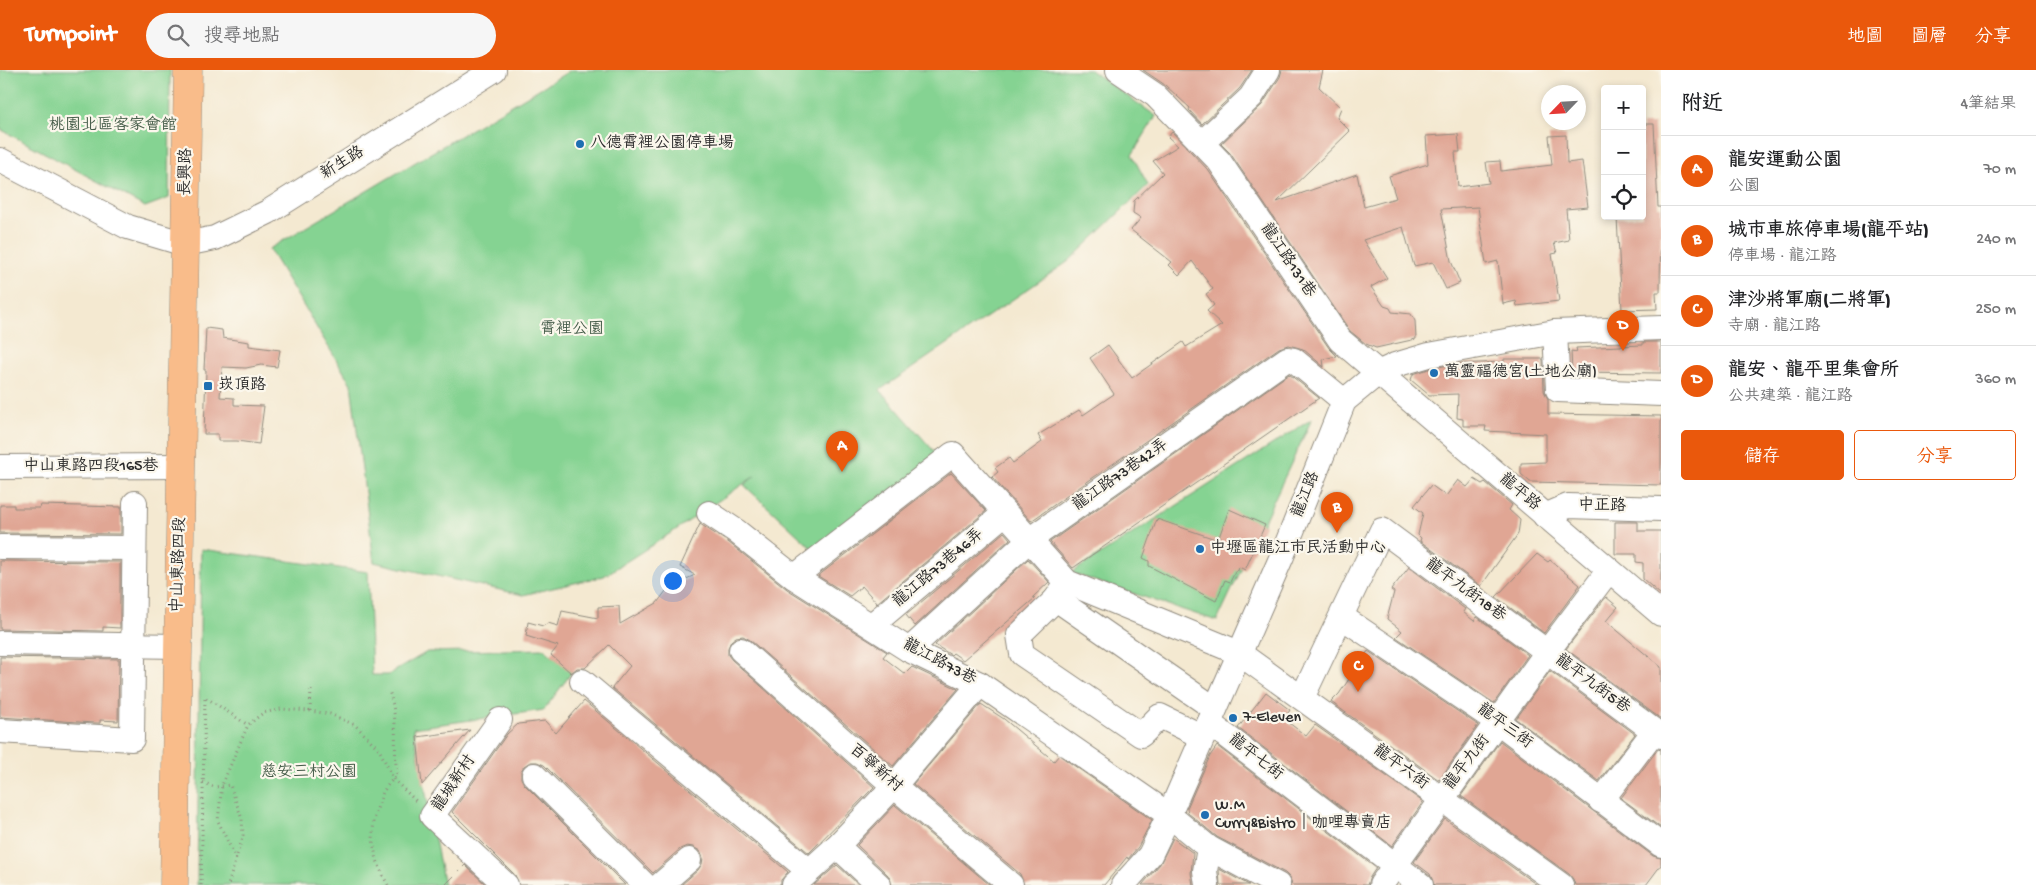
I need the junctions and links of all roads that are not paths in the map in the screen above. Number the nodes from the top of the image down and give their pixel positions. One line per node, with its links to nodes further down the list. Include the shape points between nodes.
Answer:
1 (188, 70): 7 (main road, 長興路)
2 (494, 70): 7 (street, 新生路, via 268,212 215,238)
3 (1118, 70): 5 (street, 龍江路131巷, via 1155,95)
4 (1268, 70): 5 (street, via 1250,97)
5 (1202, 143): 10 (street, 龍江路131巷, via 1219,161 1340,340)
6 (0, 160): 7 (street, via 128,227)
7 (186, 244): 13 (main road, 中山東路四段)
8 (1661, 328): 9 (street, 龍江路)
9 (1555, 332): 10 (street, 龍江路, via 1430,355); 11 (street, via 1558,390)
10 (1378, 373): 12 (street, 龍江路); 19 (street, 龍平路)
11 (1661, 394)
12 (1344, 401): 20 (street, 龍江路73巷42弄, via 1294,360 1287,359); 35 (street, 龍江路)
13 (182, 466): 14 (street, 中山東路四段165巷); 31 (main road, 中山東路四段)
14 (0, 467)
15 (135, 503): 22 (street)
16 (1661, 509): 19 (street, 中正路, via 1568,506)
17 (709, 512): 24 (street, 龍江路73巷)
18 (1005, 513): 20 (street); 24 (street, via 953,454); 28 (street, 龍江路73巷46弄)
19 (1545, 516): 23 (street, 龍平路)
20 (1029, 540): 25 (street); 33 (street, 龍江路73巷42弄)
21 (0, 547): 22 (street)
22 (134, 548): 30 (street)
23 (1609, 570): 26 (street, 龍平路); 34 (street, 龍平九街)
24 (794, 577): 28 (street, 龍江路73巷)
25 (1062, 591): 35 (street, 龍平六街); 41 (street); 41 (street, via 1019,635 1022,654 1141,735 1160,716)
26 (1661, 614)
27 (1342, 617): 34 (street, 龍平九街18巷, via 1382,530); 38 (street); 40 (street, 龍平三街)
28 (872, 624): 33 (street, 龍江路73巷)
29 (0, 643): 30 (street)
30 (132, 645): 31 (street); 42 (street, via 132,739)
31 (178, 646): 55 (main road, 中山東路四段)
32 (741, 650): 45 (street, 百寧新村)
33 (909, 650): 37 (street, 龍江路73巷)
34 (1547, 652): 40 (street, 龍平九街); 43 (street, 龍平九街5巷)
35 (1239, 653): 38 (street, 龍平六街); 41 (street, 龍江路)
36 (582, 681): 54 (street)
37 (980, 684): 45 (street); 48 (street, 龍江路73巷)
38 (1302, 698): 46 (street, 龍平六街)
39 (500, 720): 56 (street, 龍城新村, via 432,816)
40 (1498, 722): 46 (street, 龍平九街); 47 (street, 龍平三街)
41 (1209, 723): 48 (street, 龍江路); 53 (street, 龍平七街)
42 (0, 731)
43 (1658, 733): 47 (street)
44 (534, 775): 57 (street)
45 (894, 786): 50 (street); 60 (street, 百寧新村)
46 (1442, 798): 53 (street, 龍平九街); 66 (street, 龍平六街)
47 (1602, 801): 49 (street, 龍平三街)
48 (1169, 815): 51 (street, 龍江路73巷); 61 (street, 龍江路, via 1150,855)
49 (1661, 844)
50 (837, 846): 54 (street); 59 (street)
51 (1209, 848): 62 (street, via 1205,871); 63 (street, 龍江路73巷)
52 (689, 860): 58 (street)
53 (1395, 866): 64 (street, 龍平九街); 65 (street, 龍平七街)
54 (801, 878)
55 (174, 885)
56 (506, 885)
57 (645, 885)
58 (660, 885)
59 (879, 885)
60 (1011, 885)
61 (1123, 885)
62 (1207, 885)
63 (1278, 885)
64 (1381, 885)
65 (1421, 885)
66 (1560, 885)

